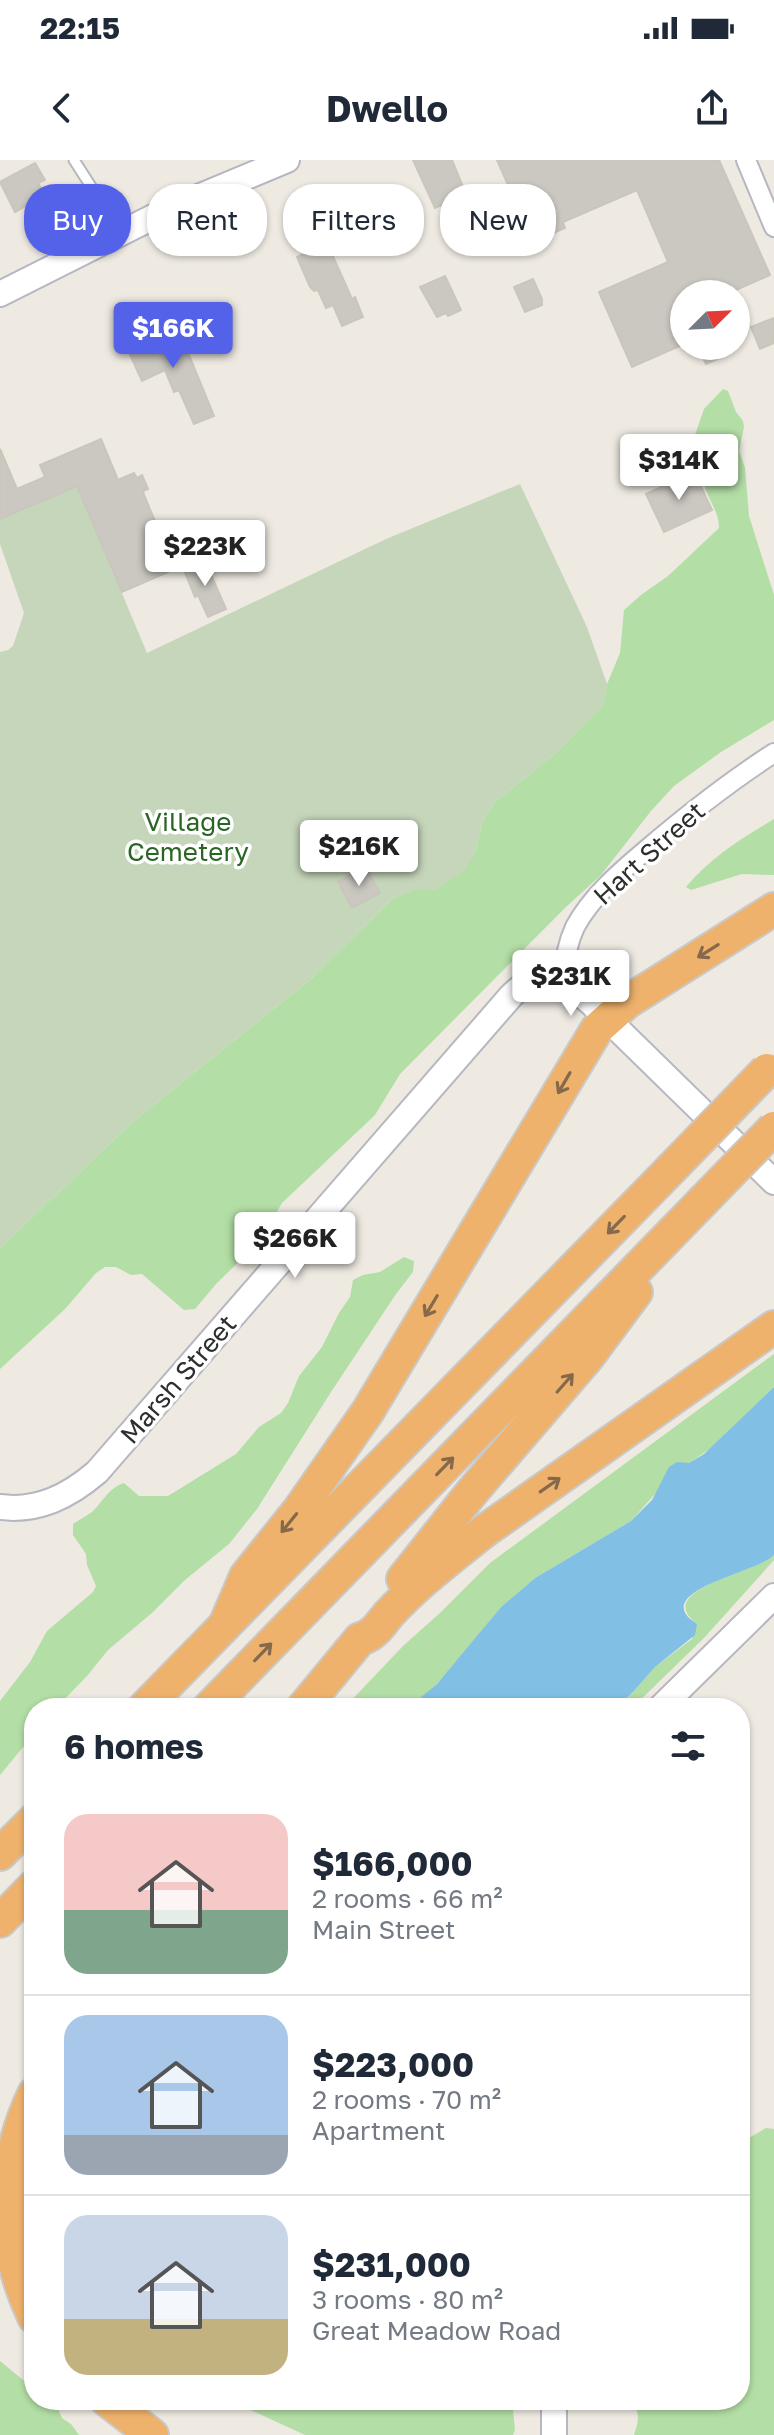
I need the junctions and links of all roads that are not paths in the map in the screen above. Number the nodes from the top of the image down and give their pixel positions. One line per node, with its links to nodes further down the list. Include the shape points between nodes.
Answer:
1 (74, 160): 4 (lane)
2 (287, 160): 5 (street)
3 (746, 160): 6 (street)
4 (89, 184)
5 (131, 227)
6 (774, 227)
7 (74, 256): 8 (street)
8 (0, 294)
9 (774, 753): 11 (street, Hart Street, via 693,810 595,899 572,935)
10 (774, 909): 12 (highway, one-way to 12)
11 (563, 981): 12 (street); 18 (street, Marsh Street, via 533,980 511,996 97,1472 58,1499 30,1507)
12 (607, 1018): 15 (street); 20 (highway, one-way to 20, via 361,1421 246,1576)
13 (770, 1066): 20 (highway, one-way to 20, bridge)
14 (774, 1128): 16 (highway, bridge)
15 (774, 1182)
16 (658, 1248): 21 (highway, one-way to 16, via 367,1623 472,1492 611,1328); 23 (highway, one-way to 16)
17 (774, 1327): 21 (highway, one-way to 17, via 483,1532)
18 (0, 1507)
19 (774, 1596): 25 (street)
20 (225, 1625): 22 (highway)
21 (360, 1639): 24 (highway)
22 (154, 1698)
23 (219, 1698)
24 (311, 1698)
25 (670, 1698)
26 (24, 1830): 27 (highway)
27 (0, 1854)
28 (24, 1896): 29 (highway)
29 (0, 1921)
30 (24, 2085): 32 (highway)
31 (24, 2112): 33 (highway, via 11,2147 3,2214 11,2263)
32 (0, 2122)
33 (24, 2298)
34 (120, 2410): 36 (highway)
35 (554, 2410): 37 (street)
36 (152, 2435)
37 (554, 2435)

